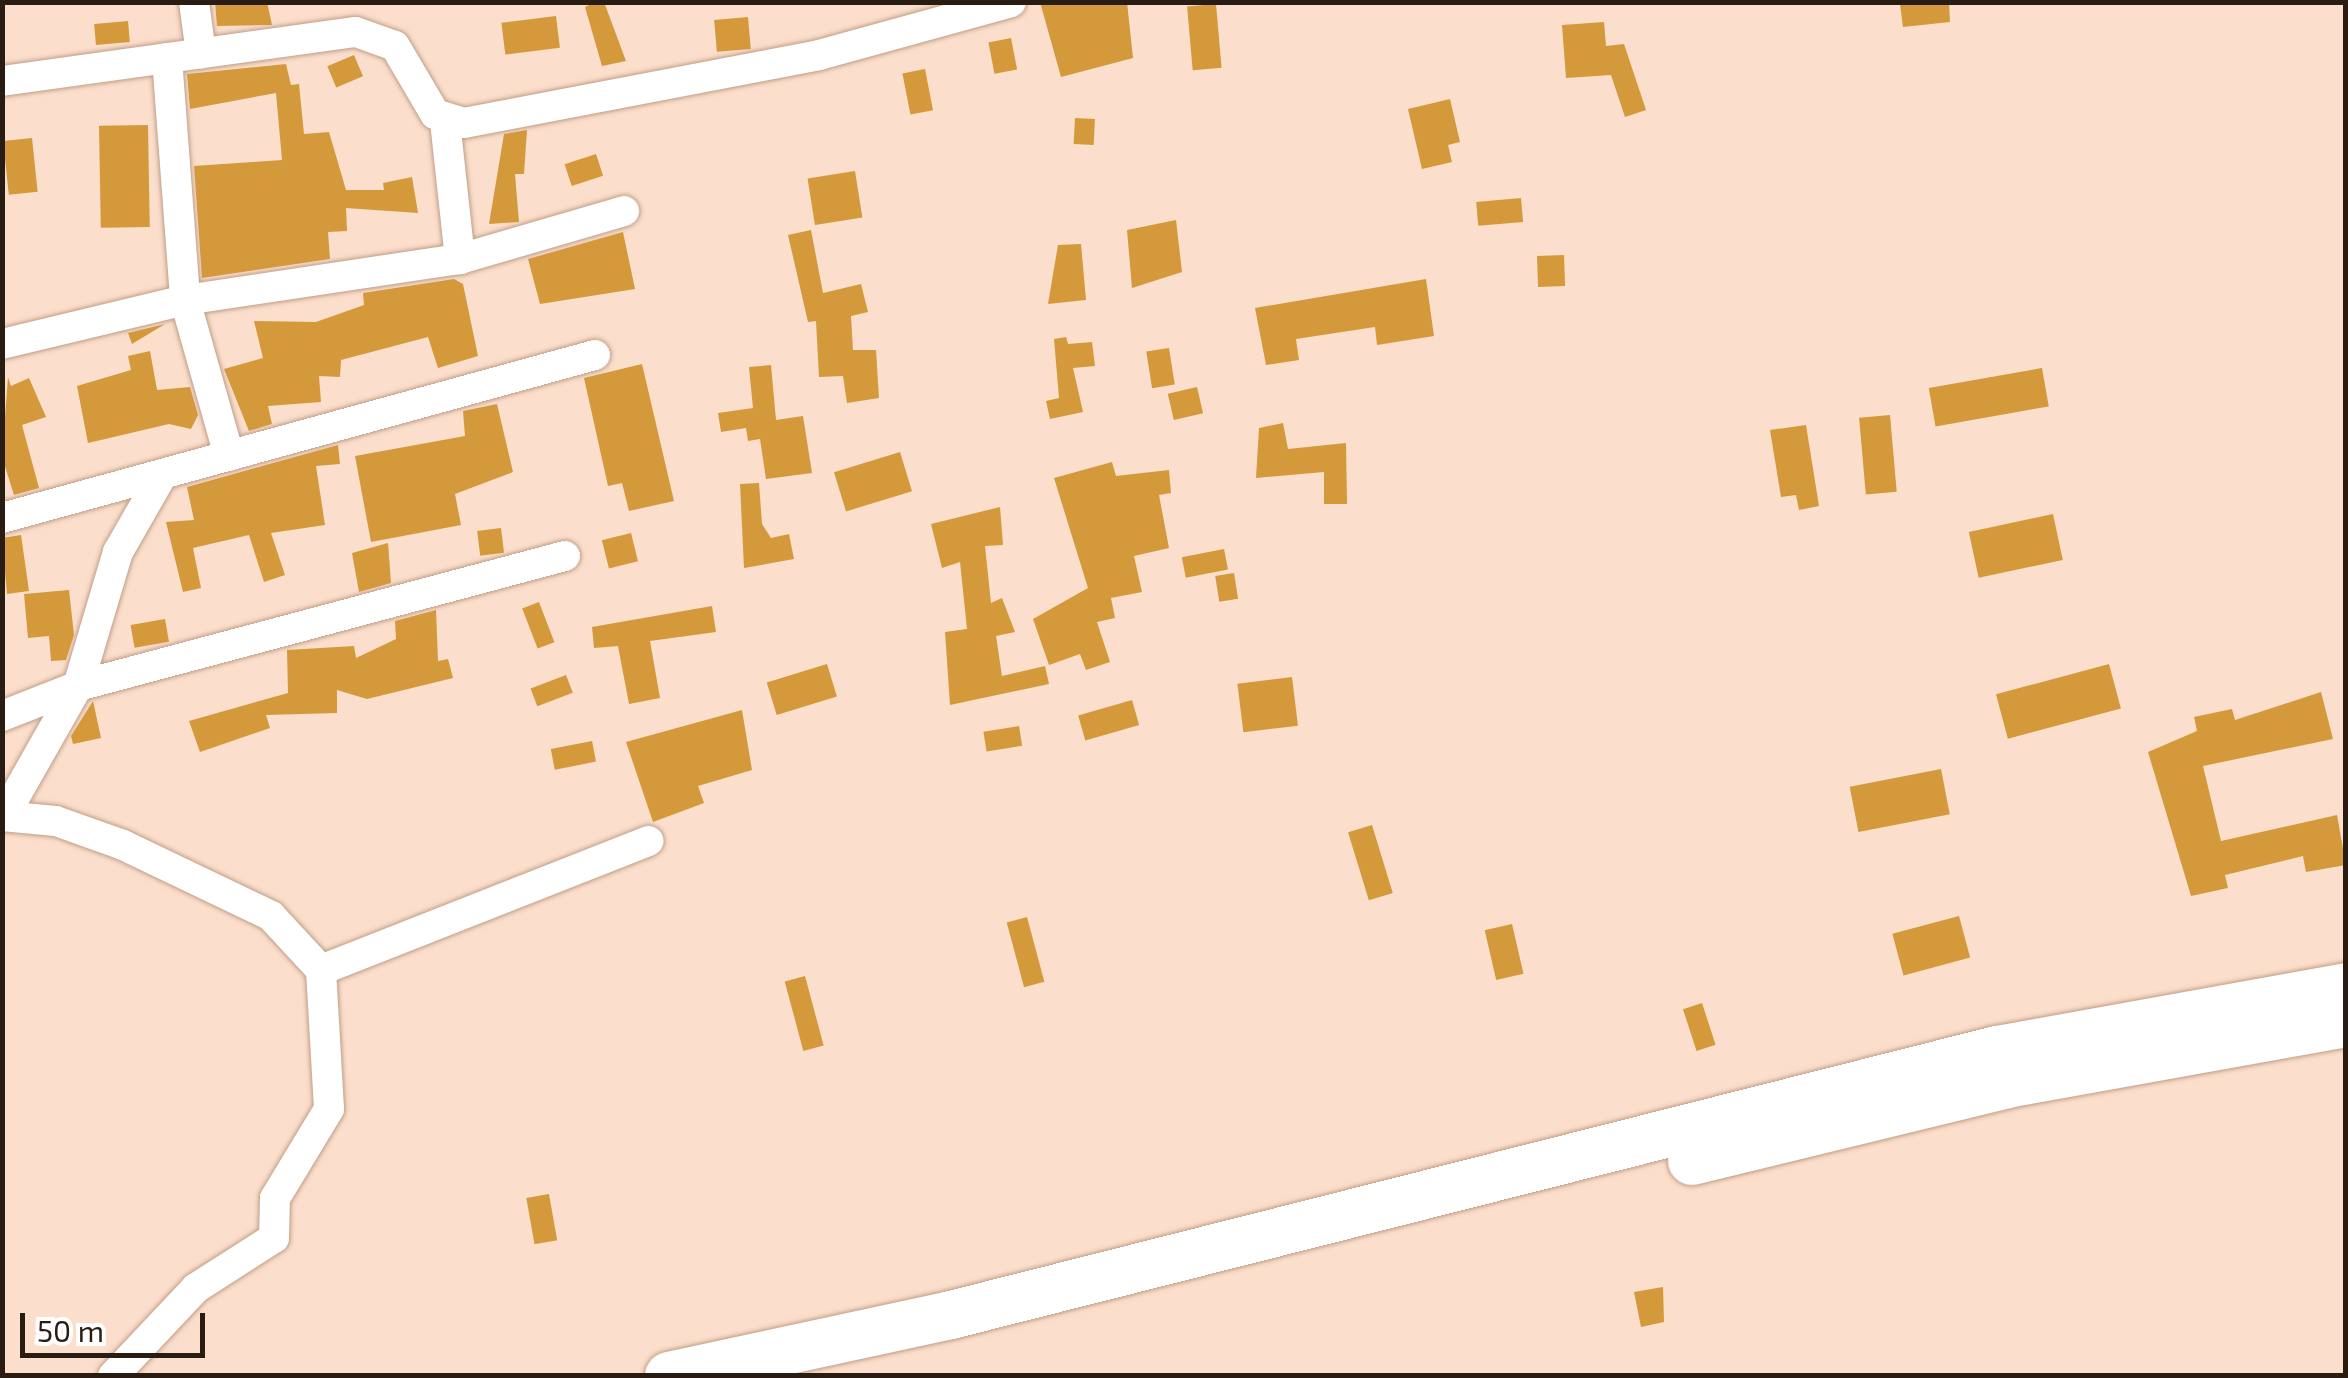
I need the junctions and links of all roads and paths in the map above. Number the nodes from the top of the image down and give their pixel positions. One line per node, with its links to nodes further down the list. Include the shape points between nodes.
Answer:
1 (194, 2): 3 (street)
2 (1011, 2): 6 (street, via 819,55)
3 (202, 54): 4 (street); 6 (street, via 374,36 395,46)
4 (167, 58): 5 (street); 9 (street)
5 (2, 81)
6 (445, 121): 8 (street)
7 (624, 211): 8 (street)
8 (460, 259): 9 (street)
9 (185, 300): 10 (street); 12 (street)
10 (2, 344)
11 (594, 355): 12 (street)
12 (228, 456): 13 (street)
13 (161, 477): 14 (street); 16 (street, via 118,552)
14 (2, 518)
15 (565, 556): 16 (street)
16 (78, 686): 17 (street); 18 (street)
17 (2, 716)
18 (3, 816): 20 (street, via 56,820 140,852 270,916)
19 (648, 842): 20 (street)
20 (321, 970): 23 (street, via 329,1109 275,1198 274,1238 196,1288)
21 (2346, 988): 24 (main road, via 1997,1050 951,1315)
22 (2346, 1024): 25 (main road, via 2006,1084)
23 (113, 1376)
24 (669, 1376)
25 (798, 1376)

